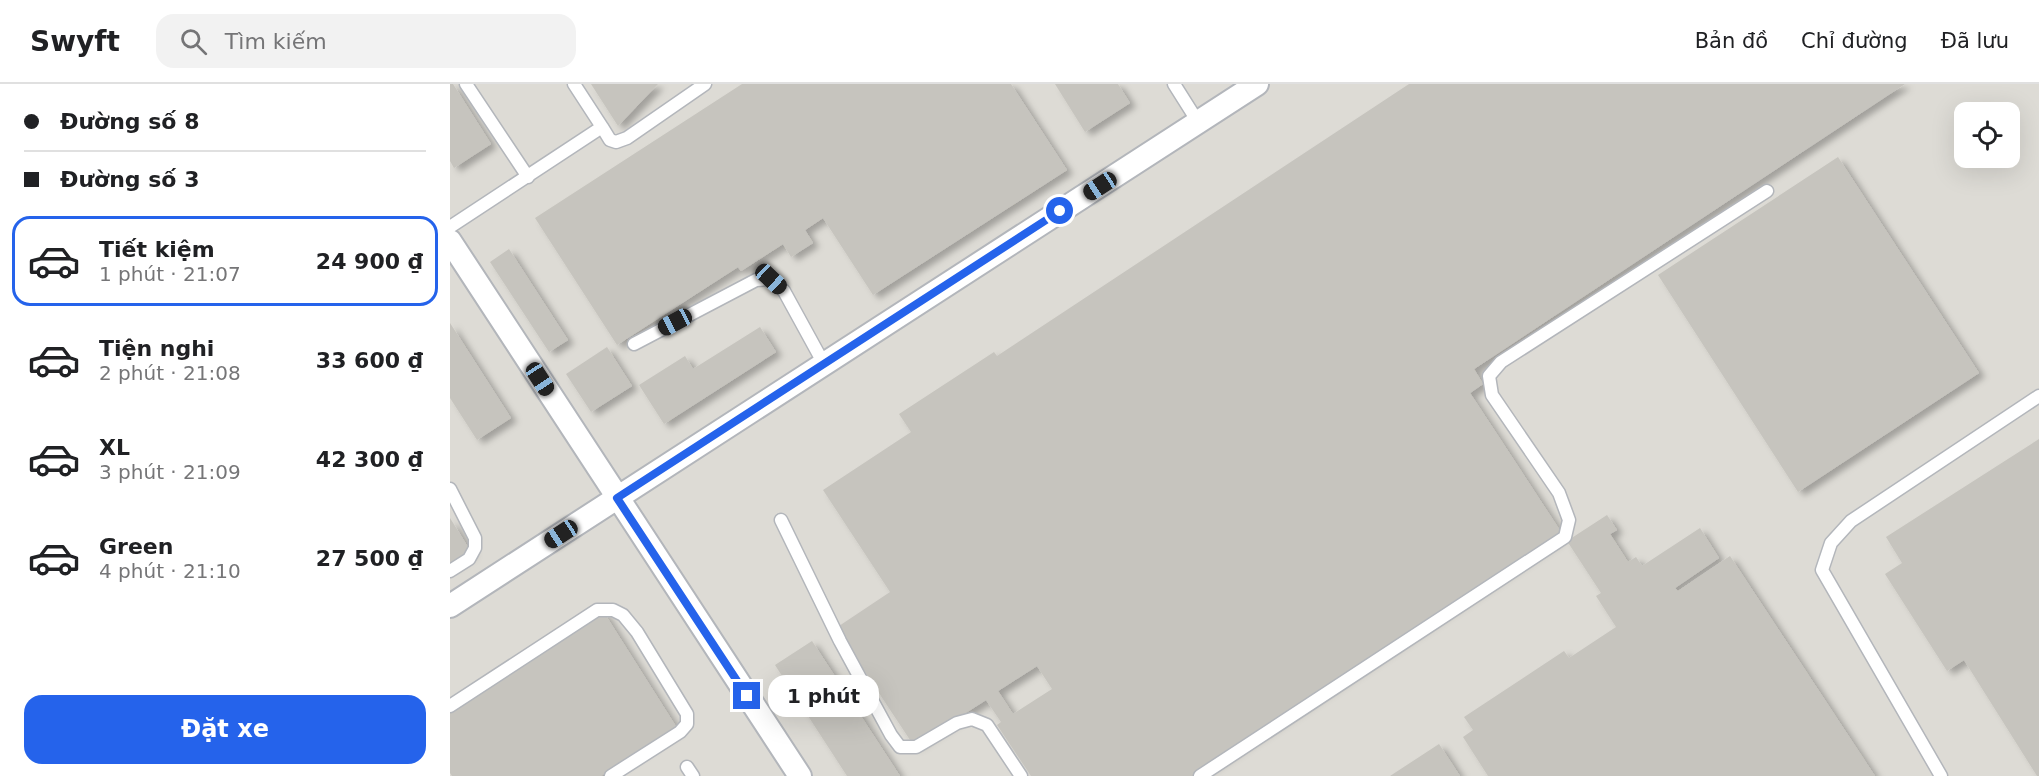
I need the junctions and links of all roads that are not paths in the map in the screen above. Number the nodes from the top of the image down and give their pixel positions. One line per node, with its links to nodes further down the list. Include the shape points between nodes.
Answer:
1 (466, 84): 8 (lane)
2 (574, 84): 7 (lane)
3 (705, 84): 7 (lane, via 627,138 610,140)
4 (1174, 84): 6 (lane)
5 (1257, 84): 6 (street)
6 (1198, 122): 13 (street)
7 (602, 127): 8 (lane)
8 (528, 177): 10 (lane)
9 (1767, 191): 24 (lane, via 1501,362 1489,376 1492,395 1559,493 1569,520 1565,537)
10 (450, 226)
11 (450, 241): 16 (street)
12 (634, 344): 13 (lane, via 756,280 771,279 783,291)
13 (824, 364): 16 (street)
14 (2039, 396): 25 (lane, via 1851,521 1831,543 1822,570)
15 (450, 489): 18 (lane, via 476,538 469,559)
16 (617, 498): 19 (street); 22 (street)
17 (782, 520): 23 (lane, via 840,641 900,747 916,747 957,723 972,719 987,725)
18 (450, 571)
19 (450, 606)
20 (450, 706): 21 (lane, via 597,610 614,610 637,632 687,714 687,724)
21 (611, 776)
22 (800, 776)
23 (1022, 776)
24 (1200, 776)
25 (1941, 776)

